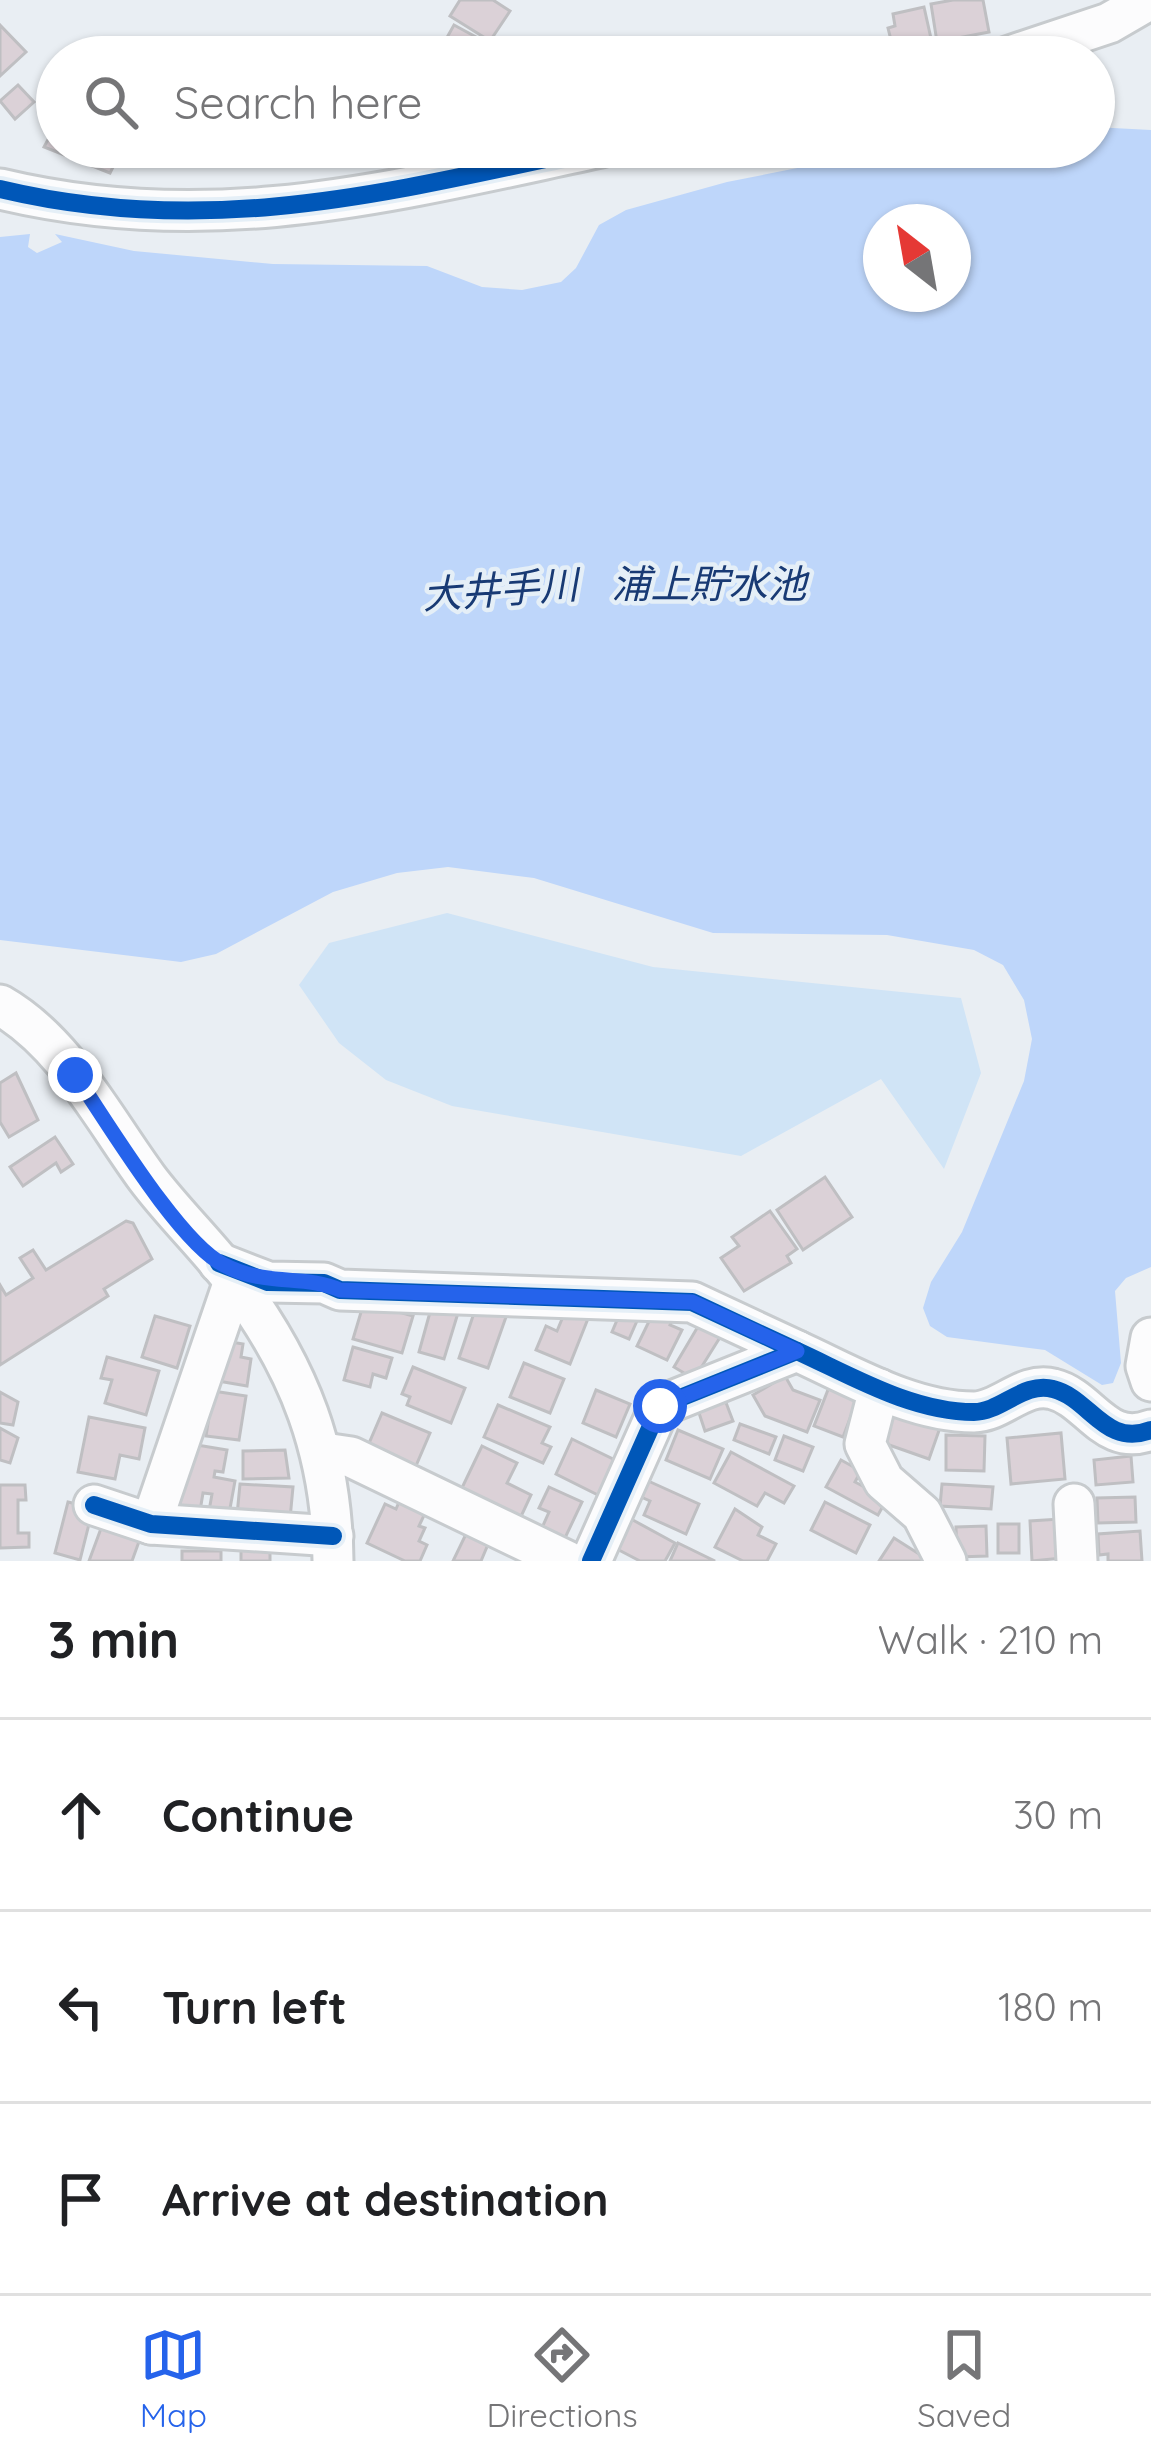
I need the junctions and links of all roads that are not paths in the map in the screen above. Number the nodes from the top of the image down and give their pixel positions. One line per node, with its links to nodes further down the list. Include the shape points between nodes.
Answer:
1 (1149, 0): 2 (street)
2 (1068, 36)
3 (499, 168): 4 (street, via 235,214 147,214)
4 (0, 189)
5 (0, 1005): 6 (street, via 23,1018 75,1075 146,1177)
6 (227, 1272): 8 (street, via 340,1290 692,1302); 12 (street, via 286,1364); 15 (street)
7 (1151, 1338): 9 (street)
8 (797, 1351): 10 (street); 18 (street, via 660,1406)
9 (1151, 1381)
10 (879, 1389): 11 (street, via 979,1413 1034,1388 1056,1389 1108,1430); 19 (street, via 865,1444 884,1480 922,1514)
11 (1151, 1430)
12 (324, 1453): 16 (street); 17 (street, via 351,1457)
13 (94, 1504): 15 (street)
14 (1074, 1504): 20 (street)
15 (151, 1524): 16 (street)
16 (333, 1549)
17 (567, 1561)
18 (591, 1561)
19 (946, 1561)
20 (1077, 1561)

